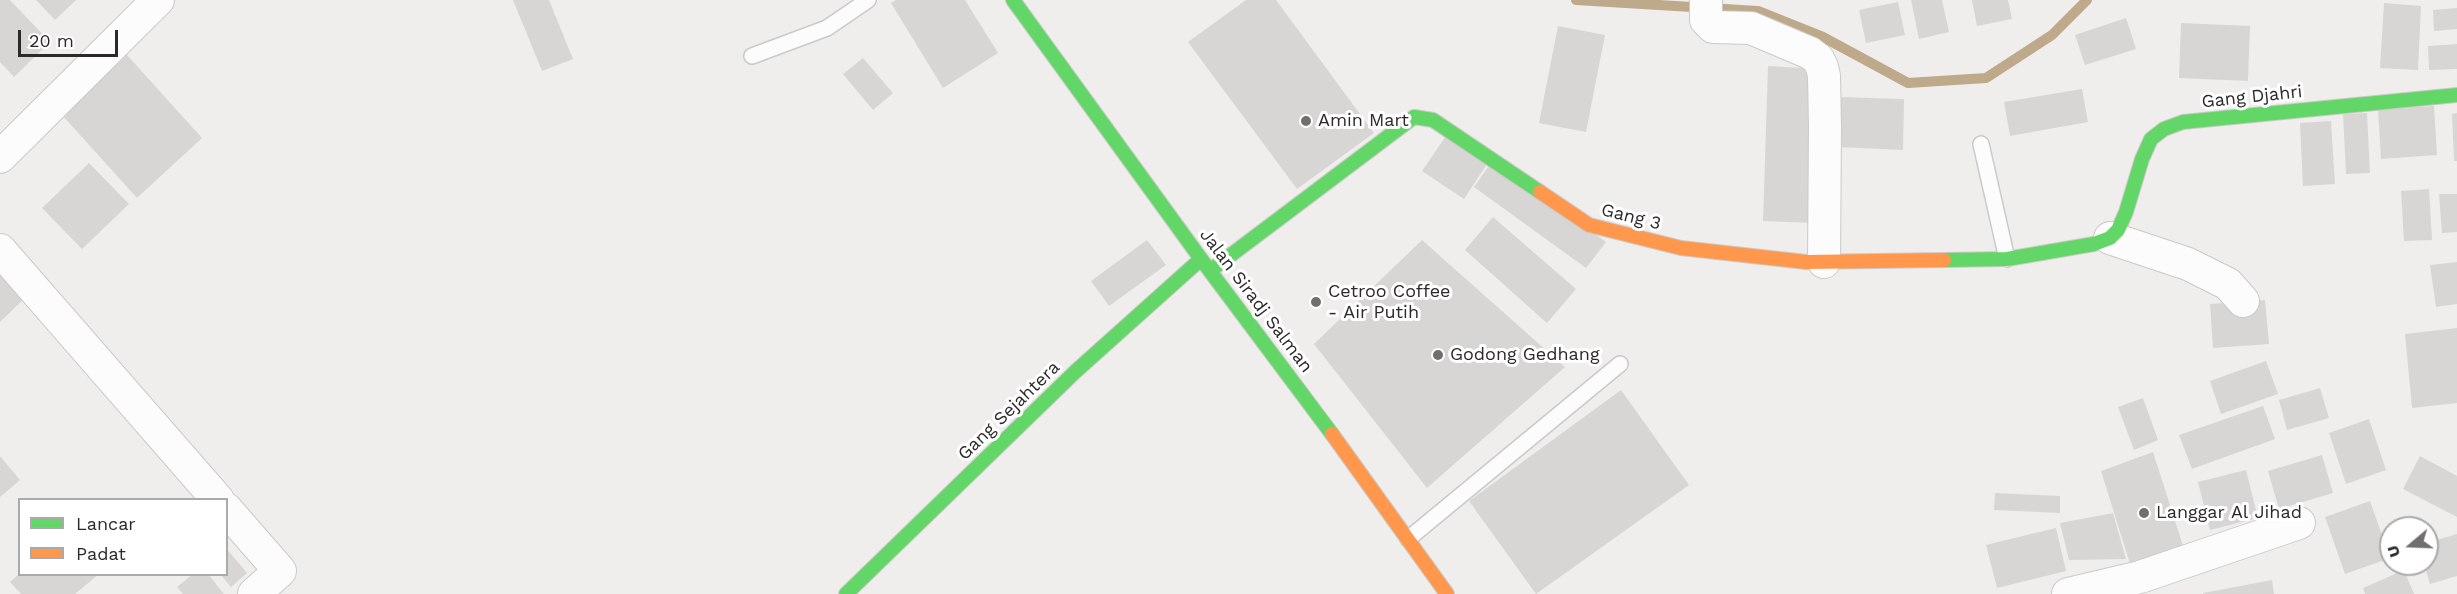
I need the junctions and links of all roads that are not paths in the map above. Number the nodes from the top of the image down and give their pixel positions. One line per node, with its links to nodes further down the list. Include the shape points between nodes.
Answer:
1 (158, 0): 8 (street)
2 (868, 0): 5 (lane, via 827,28)
3 (1013, 0): 11 (street, Jalan Siradj Salman)
4 (1706, 10): 13 (street, via 1716,28 1751,28 1810,53 1822,67)
5 (752, 56)
6 (2457, 95): 9 (street, Gang Djahri, via 2183,122 2164,129 2151,139)
7 (1981, 144): 12 (lane)
8 (0, 158)
9 (2114, 234): 12 (street, Gang 3, via 2094,244); 15 (street, via 2228,284)
10 (0, 250): 17 (street)
11 (1201, 259): 14 (street, Jalan Siradj Salman); 23 (street, Gang Sejahtera, via 1076,371)
12 (2007, 259): 13 (street, Gang 3)
13 (1824, 262): 14 (street, Gang 3, via 1681,248 1588,225 1433,120 1414,117)
14 (1211, 270): 20 (street, Jalan Siradj Salman)
15 (2242, 301)
16 (1620, 364): 20 (lane)
17 (216, 498)
18 (228, 511): 22 (street, via 280,571)
19 (2299, 524): 21 (street)
20 (1408, 539): 24 (street, Jalan Siradj Salman)
21 (2142, 586): 25 (street)
22 (254, 594)
23 (846, 594)
24 (1447, 594)
25 (2068, 594)

